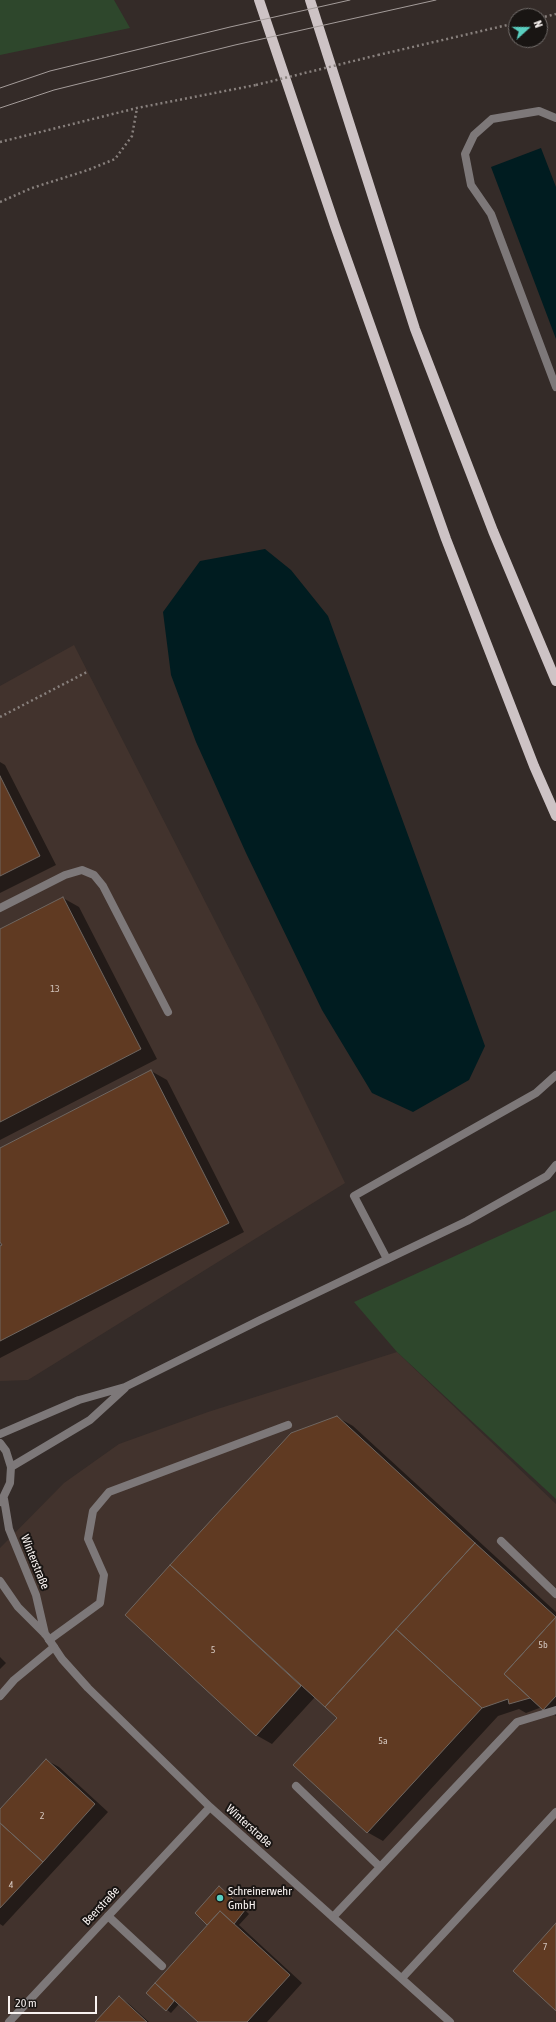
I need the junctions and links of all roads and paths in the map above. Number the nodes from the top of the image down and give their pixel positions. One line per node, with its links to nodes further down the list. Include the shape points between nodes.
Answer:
1 (260, 0): 12 (main road, via 333,219 446,539)
2 (310, 0): 10 (main road, via 415,329 493,531)
3 (508, 25): 4 (path, bridge, via 256,85)
4 (137, 108): 6 (path); 7 (path, via 132,136 115,159)
5 (556, 118): 8 (street, via 539,111 492,119 474,135 465,154 471,185 491,214)
6 (0, 142)
7 (0, 202)
8 (556, 387)
9 (87, 672): 11 (path)
10 (556, 681)
11 (0, 717)
12 (556, 816)
13 (0, 908): 14 (street, via 65,875 82,870 94,875)
14 (168, 1012)
15 (556, 1075): 19 (street, via 536,1093 354,1196)
16 (556, 1165): 18 (street)
17 (556, 1175): 18 (street)
18 (547, 1176): 19 (street, via 467,1222)
19 (388, 1259): 20 (street)
20 (126, 1387): 22 (street, via 79,1400); 24 (street, via 90,1420)
21 (288, 1425): 29 (street, via 109,1492 93,1511 88,1539 104,1575 100,1603)
22 (0, 1434)
23 (0, 1443): 24 (street, via 6,1450)
24 (11, 1467): 25 (street, via 10,1483)
25 (2, 1501): 29 (street, Winterstraße, via 8,1529 36,1595)
26 (501, 1541): 28 (street)
27 (0, 1581): 29 (street, Winterstraße, via 18,1607)
28 (556, 1594)
29 (47, 1637): 30 (street, Winterstraße)
30 (54, 1647): 31 (street, via 14,1680); 34 (street, Winterstraße, via 88,1688)
31 (0, 1696)
32 (556, 1710): 36 (street, via 517,1722)
33 (296, 1786): 36 (street)
34 (210, 1807): 37 (street, Beerstraße); 38 (street, Winterstraße)
35 (556, 1812): 40 (street)
36 (380, 1867): 38 (street)
37 (108, 1916): 39 (street); 41 (street, Beerstraße)
38 (333, 1917): 40 (street, Winterstraße)
39 (162, 1966)
40 (402, 1978): 42 (street, Winterstraße)
41 (9, 2022)
42 (450, 2022)

